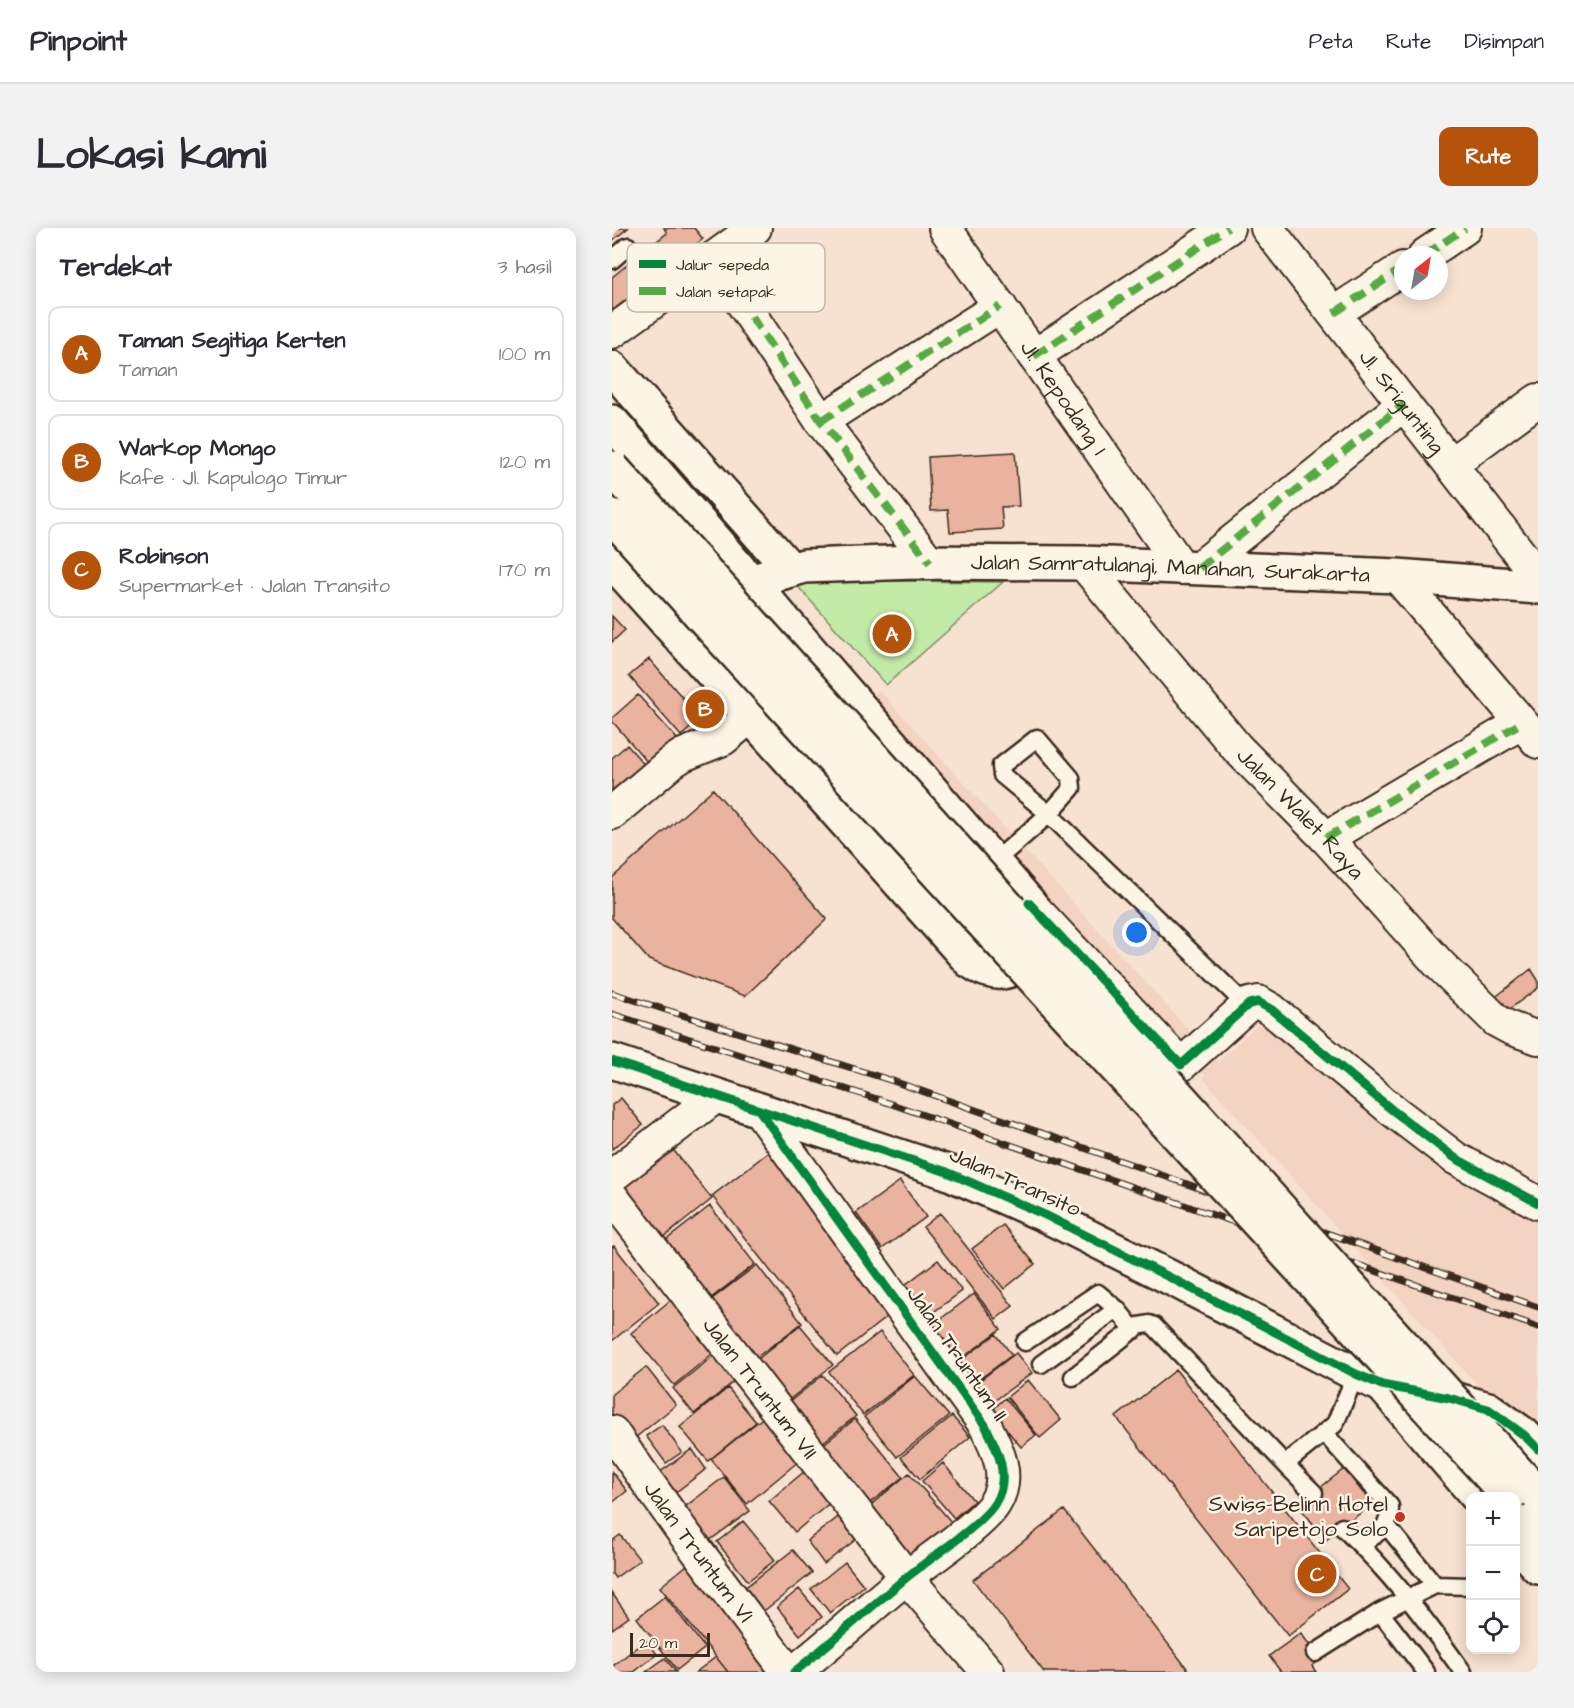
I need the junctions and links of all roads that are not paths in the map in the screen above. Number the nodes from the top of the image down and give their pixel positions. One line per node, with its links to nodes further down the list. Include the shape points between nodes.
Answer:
1 (755, 228): 6 (street)
2 (945, 228): 11 (street, Jl. Kepodang 1)
3 (1228, 228): 16 (street)
4 (1267, 228): 14 (street, Jl. Srigunting)
5 (1465, 228): 7 (street)
6 (735, 243)
7 (1438, 246)
8 (627, 247): 9 (lane)
9 (612, 260)
10 (1394, 274): 14 (street)
11 (1000, 306): 16 (street, Jl. Kepodang 1); 20 (street)
12 (640, 312): 15 (street)
13 (748, 312): 20 (street)
14 (1334, 313): 19 (street, Jl. Srigunting)
15 (612, 332)
16 (1034, 356): 29 (street, Jl. Kepodang 1)
17 (612, 368): 28 (main road)
18 (1538, 400): 22 (street)
19 (1404, 404): 22 (street, Jl. Srigunting); 29 (street)
20 (821, 421): 26 (street)
21 (612, 422): 32 (main road)
22 (1450, 464): 31 (street, Jl. Srigunting)
23 (612, 468): 64 (main road, bridge)
24 (612, 516): 63 (main road, bridge)
25 (612, 561): 34 (main road)
26 (930, 563): 27 (main road, Jalan Samratulangi, Manahan, Surakarta); 28 (main road, Jalan Samratulangi, Manahan, Surakarta)
27 (1083, 563): 29 (main road, Jalan Samratulangi, Manahan, Surakarta); 38 (street, Jalan Walet Raya, via 1237,748)
28 (797, 567): 32 (main road, Jalan Samratulangi, Manahan, Surakarta)
29 (1191, 568): 30 (main road, Jalan Samratulangi, Manahan, Surakarta)
30 (1397, 576): 33 (main road, Jalan Samratulangi, Manahan, Surakarta); 35 (street)
31 (1538, 577)
32 (750, 582): 39 (main road)
33 (1538, 587)
34 (741, 725): 36 (street, via 672,762); 40 (main road, via 976,966 999,973 1020,962 1030,946 1035,926)
35 (1530, 733): 38 (street)
36 (612, 813)
37 (1049, 814): 37 (lane, via 1002,775 1001,766 1037,738 1071,778 1072,788); 39 (lane); 41 (lane)
38 (1326, 838): 42 (street, Jalan Walet Raya, via 1474,1000 1497,1021)
39 (994, 862): 40 (main road)
40 (1029, 903): 41 (street, via 1181,1065)
41 (1247, 1006): 48 (street, via 1258,1002 1272,1010 1455,1158)
42 (1538, 1038)
43 (612, 1061): 44 (main road, Jalan Transito)
44 (716, 1096): 45 (main road, Jalan Transito); 46 (street)
45 (759, 1110): 54 (main road, Jalan Transito, via 947,1172 1034,1210); 72 (street, Jalan Truntum II, via 986,1425 999,1451 1004,1480 995,1504)
46 (612, 1176)
47 (612, 1197): 72 (street, Jalan Truntum VII)
48 (1538, 1203)
49 (1117, 1309): 50 (lane); 51 (lane, via 1098,1293 1093,1294); 52 (lane)
50 (1134, 1330): 53 (lane); 60 (lane, via 1149,1324 1161,1332)
51 (1025, 1342)
52 (1041, 1365)
53 (1073, 1377)
54 (1369, 1380): 55 (main road); 57 (lane); 58 (main road)
55 (1463, 1402): 58 (main road, via 1436,1406 1429,1415); 59 (main road, via 1488,1409)
56 (612, 1432): 78 (street, Jalan Truntum VI, via 680,1528)
57 (1324, 1434): 60 (lane); 66 (lane, via 1390,1506)
58 (1428, 1439): 62 (main road)
59 (1538, 1449)
60 (1285, 1464): 61 (lane)
61 (1314, 1492)
62 (1473, 1492)
63 (1504, 1492)
64 (1538, 1495)
65 (1520, 1508): 68 (main road)
66 (1386, 1525): 69 (lane); 73 (lane)
67 (1342, 1527): 69 (lane)
68 (1538, 1528)
69 (1362, 1545): 75 (lane)
70 (1519, 1546): 71 (main road)
71 (1538, 1567)
72 (907, 1578): 78 (street, Jalan Truntum II); 79 (street, Jalan Truntum VII)
73 (1435, 1585): 74 (lane); 75 (lane)
74 (1466, 1586)
75 (1409, 1597): 76 (lane); 81 (lane)
76 (1380, 1612): 77 (lane); 80 (lane)
77 (1315, 1653)
78 (796, 1671)
79 (988, 1672)
80 (1426, 1672)
81 (1463, 1672)

